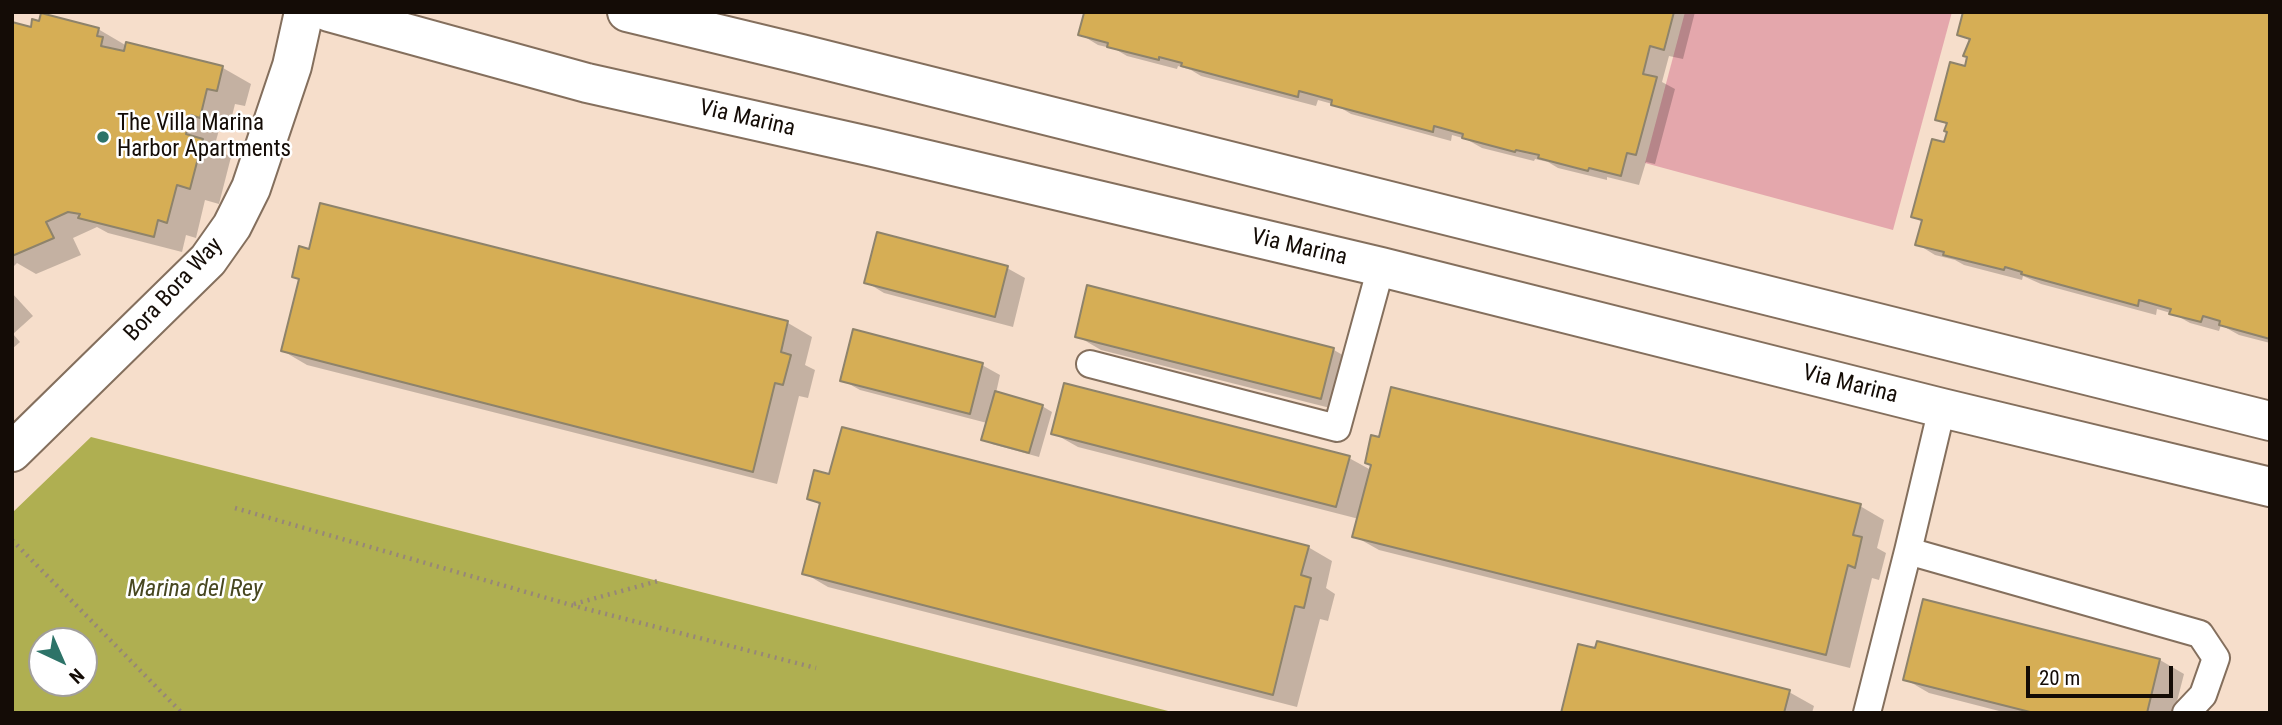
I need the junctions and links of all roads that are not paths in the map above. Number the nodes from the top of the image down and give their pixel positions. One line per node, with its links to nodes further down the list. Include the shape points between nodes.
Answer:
1 (304, 12): 8 (street, Bora Bora Way, via 292,66 251,188 232,226 208,260)
2 (329, 12): 4 (street, Via Marina, via 587,83 873,146)
3 (626, 12): 7 (street)
4 (1381, 268): 5 (lane, via 1337,428); 6 (street, Via Marina)
5 (1090, 364)
6 (1942, 408): 9 (street, Via Marina); 10 (lane)
7 (2270, 421)
8 (12, 453)
9 (2270, 487)
10 (1908, 551): 11 (lane); 12 (lane, via 2200,634 2216,658 2203,695)
11 (1867, 713)
12 (2186, 713)

